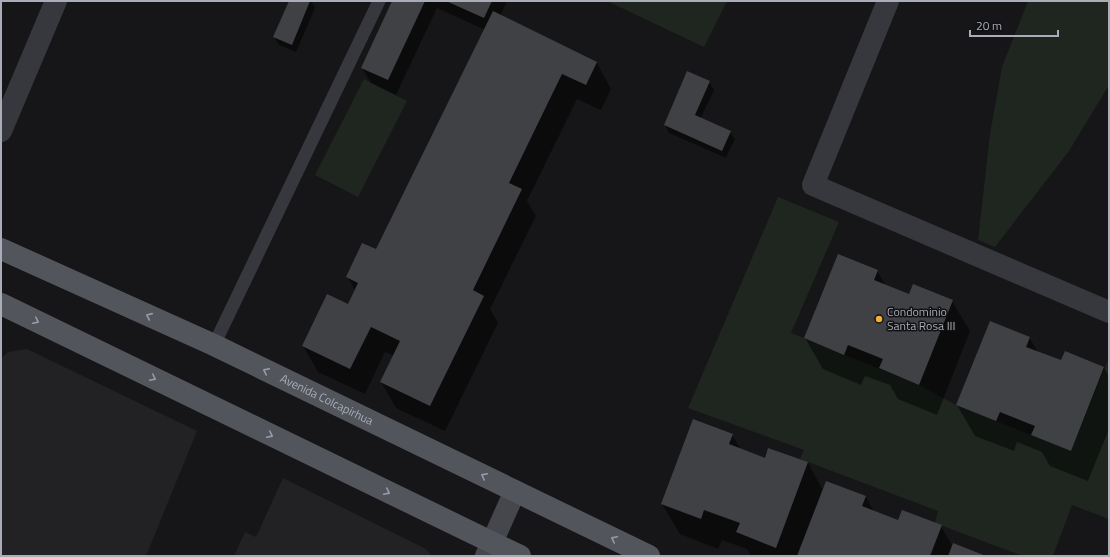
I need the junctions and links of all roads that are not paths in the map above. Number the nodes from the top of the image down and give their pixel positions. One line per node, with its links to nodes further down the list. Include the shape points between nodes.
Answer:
1 (56, 1): 4 (street)
2 (379, 1): 8 (lane)
3 (888, 1): 7 (street, via 813,185)
4 (1, 131)
5 (1, 249): 8 (main road, Avenida Colcapirhua, one-way to 5)
6 (1, 304): 10 (main road, one-way to 10)
7 (1109, 312)
8 (214, 345): 9 (main road, Avenida Colcapirhua, one-way to 8)
9 (515, 491): 10 (main road); 12 (main road, Avenida Colcapirhua, one-way to 9)
10 (489, 549): 11 (main road)
11 (520, 556)
12 (649, 556)

